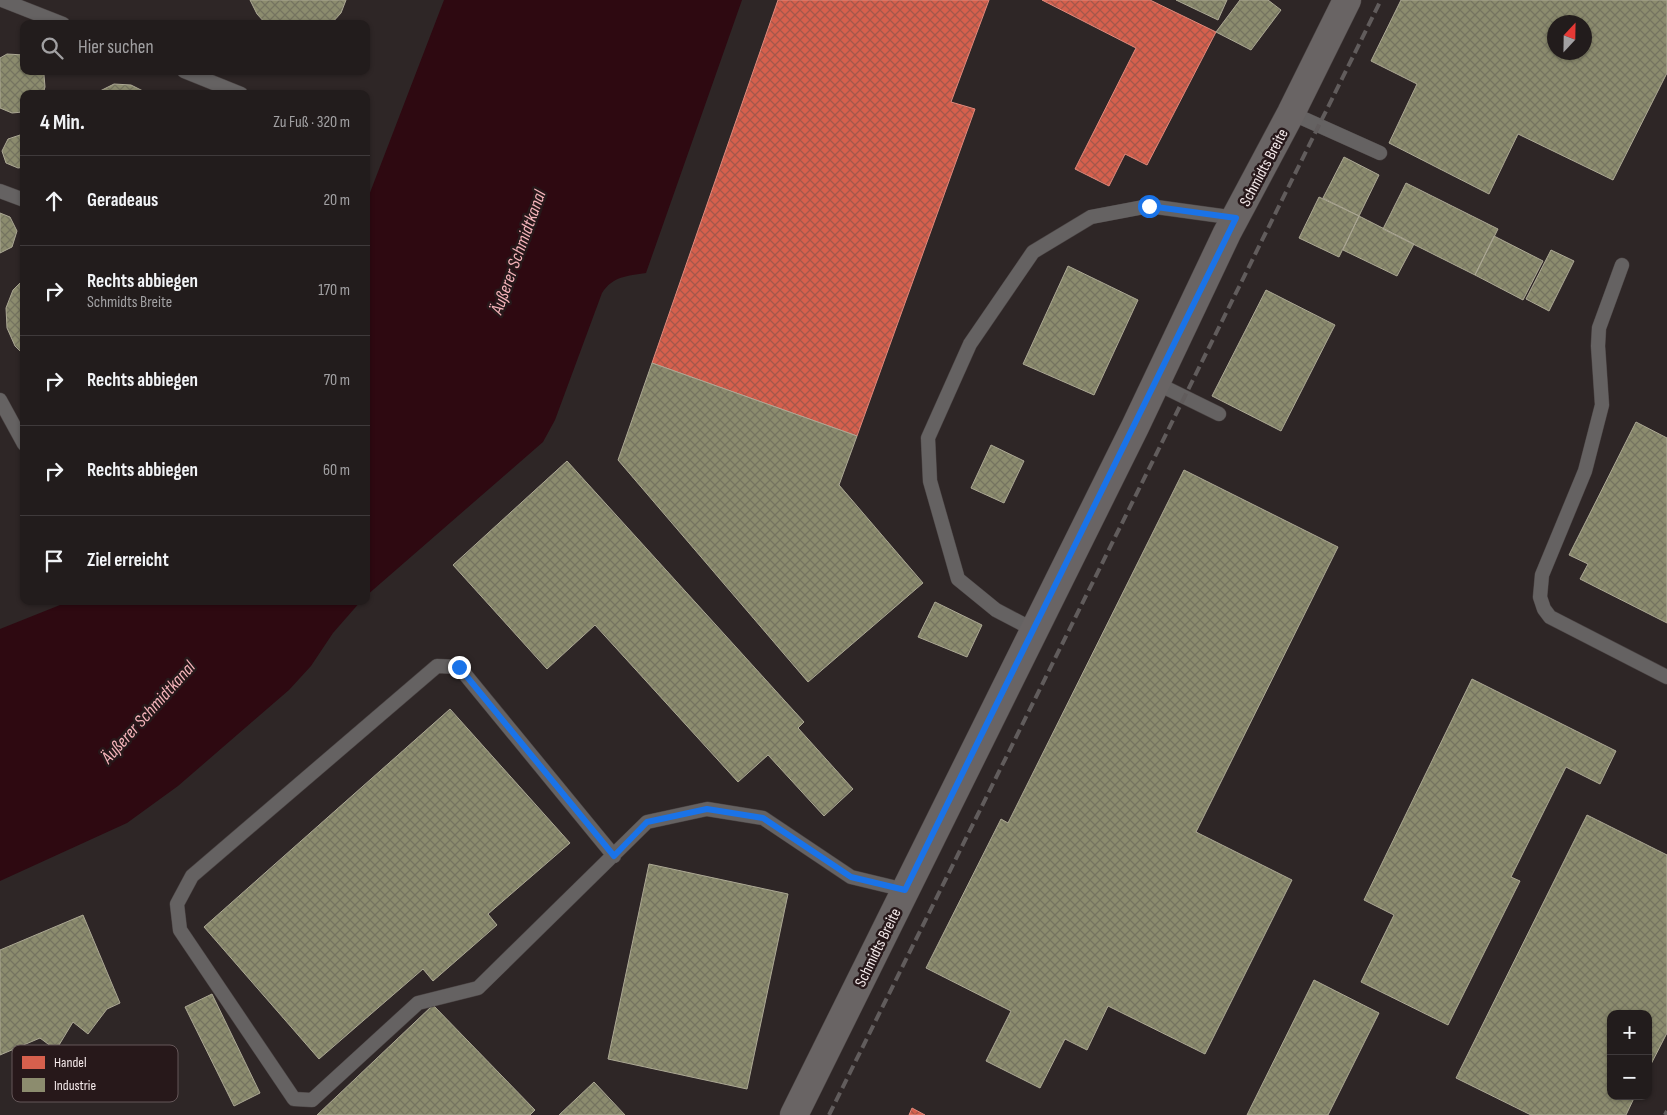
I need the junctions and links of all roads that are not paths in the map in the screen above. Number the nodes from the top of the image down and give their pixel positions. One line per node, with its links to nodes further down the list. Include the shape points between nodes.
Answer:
1 (2, 0): 3 (lane)
2 (1348, 0): 6 (main road, Schmidts Breite)
3 (53, 20)
4 (194, 75): 5 (lane)
5 (231, 90)
6 (1291, 113): 7 (lane); 10 (main road, Schmidts Breite)
7 (1380, 153)
8 (0, 191): 9 (lane)
9 (20, 198)
10 (1236, 218): 12 (main road, Schmidts Breite); 16 (lane, via 1149,206 1092,217 1033,252 970,344 928,438 930,481 958,579 996,610)
11 (1622, 265): 17 (lane, via 1599,328 1602,405 1585,471 1542,576 1540,597 1550,617)
12 (1156, 383): 14 (lane); 16 (main road, Schmidts Breite)
13 (0, 400): 15 (lane)
14 (1219, 414)
15 (20, 437)
16 (1034, 630): 19 (main road, Schmidts Breite)
17 (1667, 677)
18 (614, 856): 18 (lane, via 478,988 418,1003 312,1100 294,1099 180,930 177,904 192,876 437,666 459,667); 19 (lane, via 647,822 707,809 763,818 851,877)
19 (905, 890): 20 (main road, Schmidts Breite)
20 (794, 1115)

